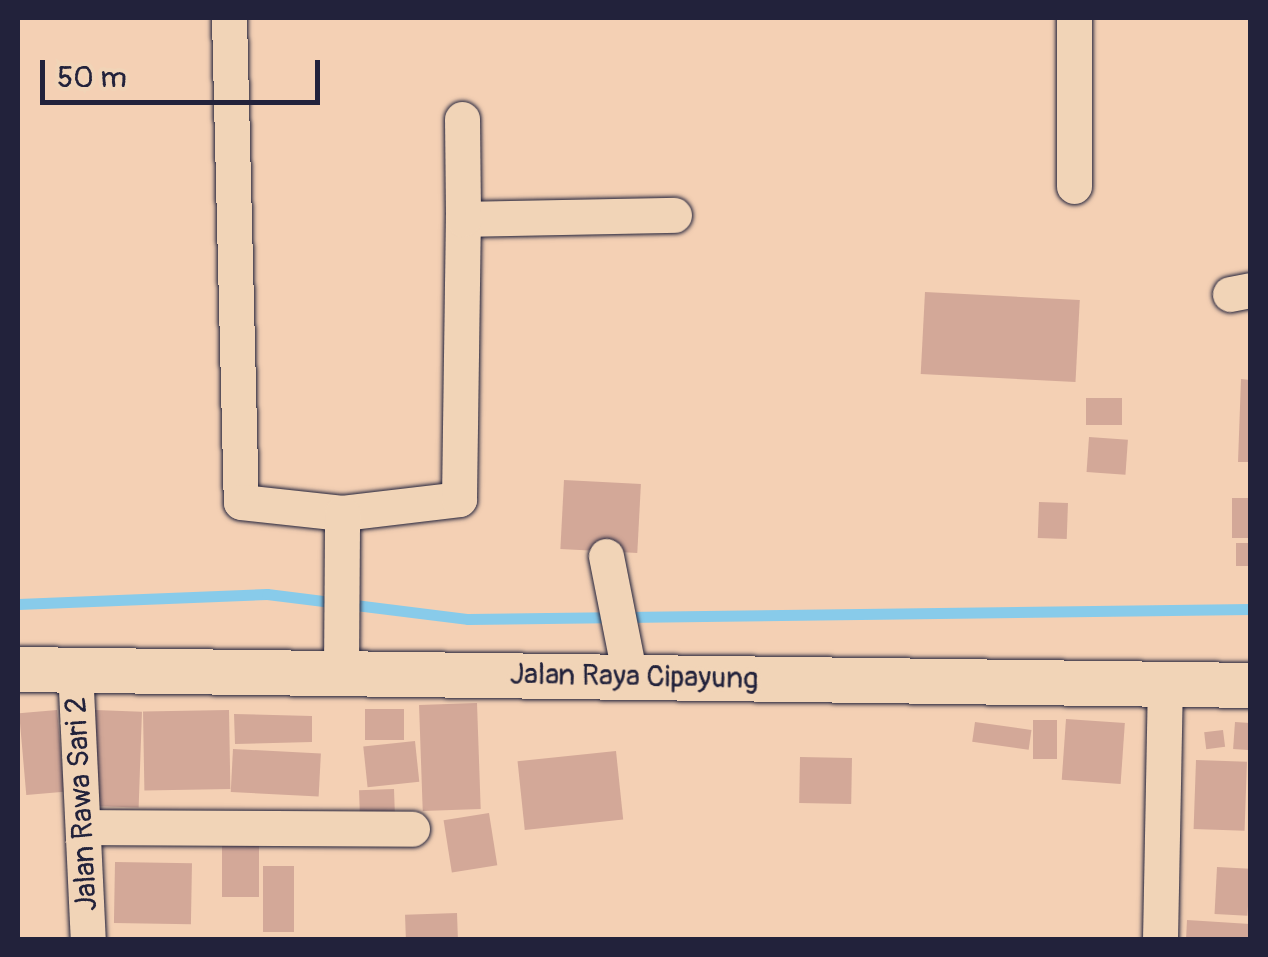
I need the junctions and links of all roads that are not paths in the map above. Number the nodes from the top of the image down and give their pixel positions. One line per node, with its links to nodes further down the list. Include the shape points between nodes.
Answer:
1 (229, 18): 7 (street, via 236,492 241,502)
2 (1074, 18): 4 (street)
3 (462, 119): 6 (street)
4 (1074, 186)
5 (674, 215): 6 (street)
6 (463, 219): 7 (street, via 459,500)
7 (342, 513): 9 (street)
8 (606, 556): 10 (street)
9 (341, 651): 10 (main road, Jalan Raya Cipayung); 12 (main road, Jalan Raya Cipayung)
10 (627, 664): 13 (main road, Jalan Raya Cipayung)
11 (18, 668): 12 (main road, Jalan Raya Cipayung)
12 (75, 668): 15 (street, Jalan Rawa Sari 2)
13 (1165, 684): 14 (main road, Jalan Raya Cipayung); 18 (street)
14 (1250, 685)
15 (82, 826): 16 (street); 17 (street, Jalan Rawa Sari 2)
16 (412, 828)
17 (88, 940)
18 (1160, 940)

